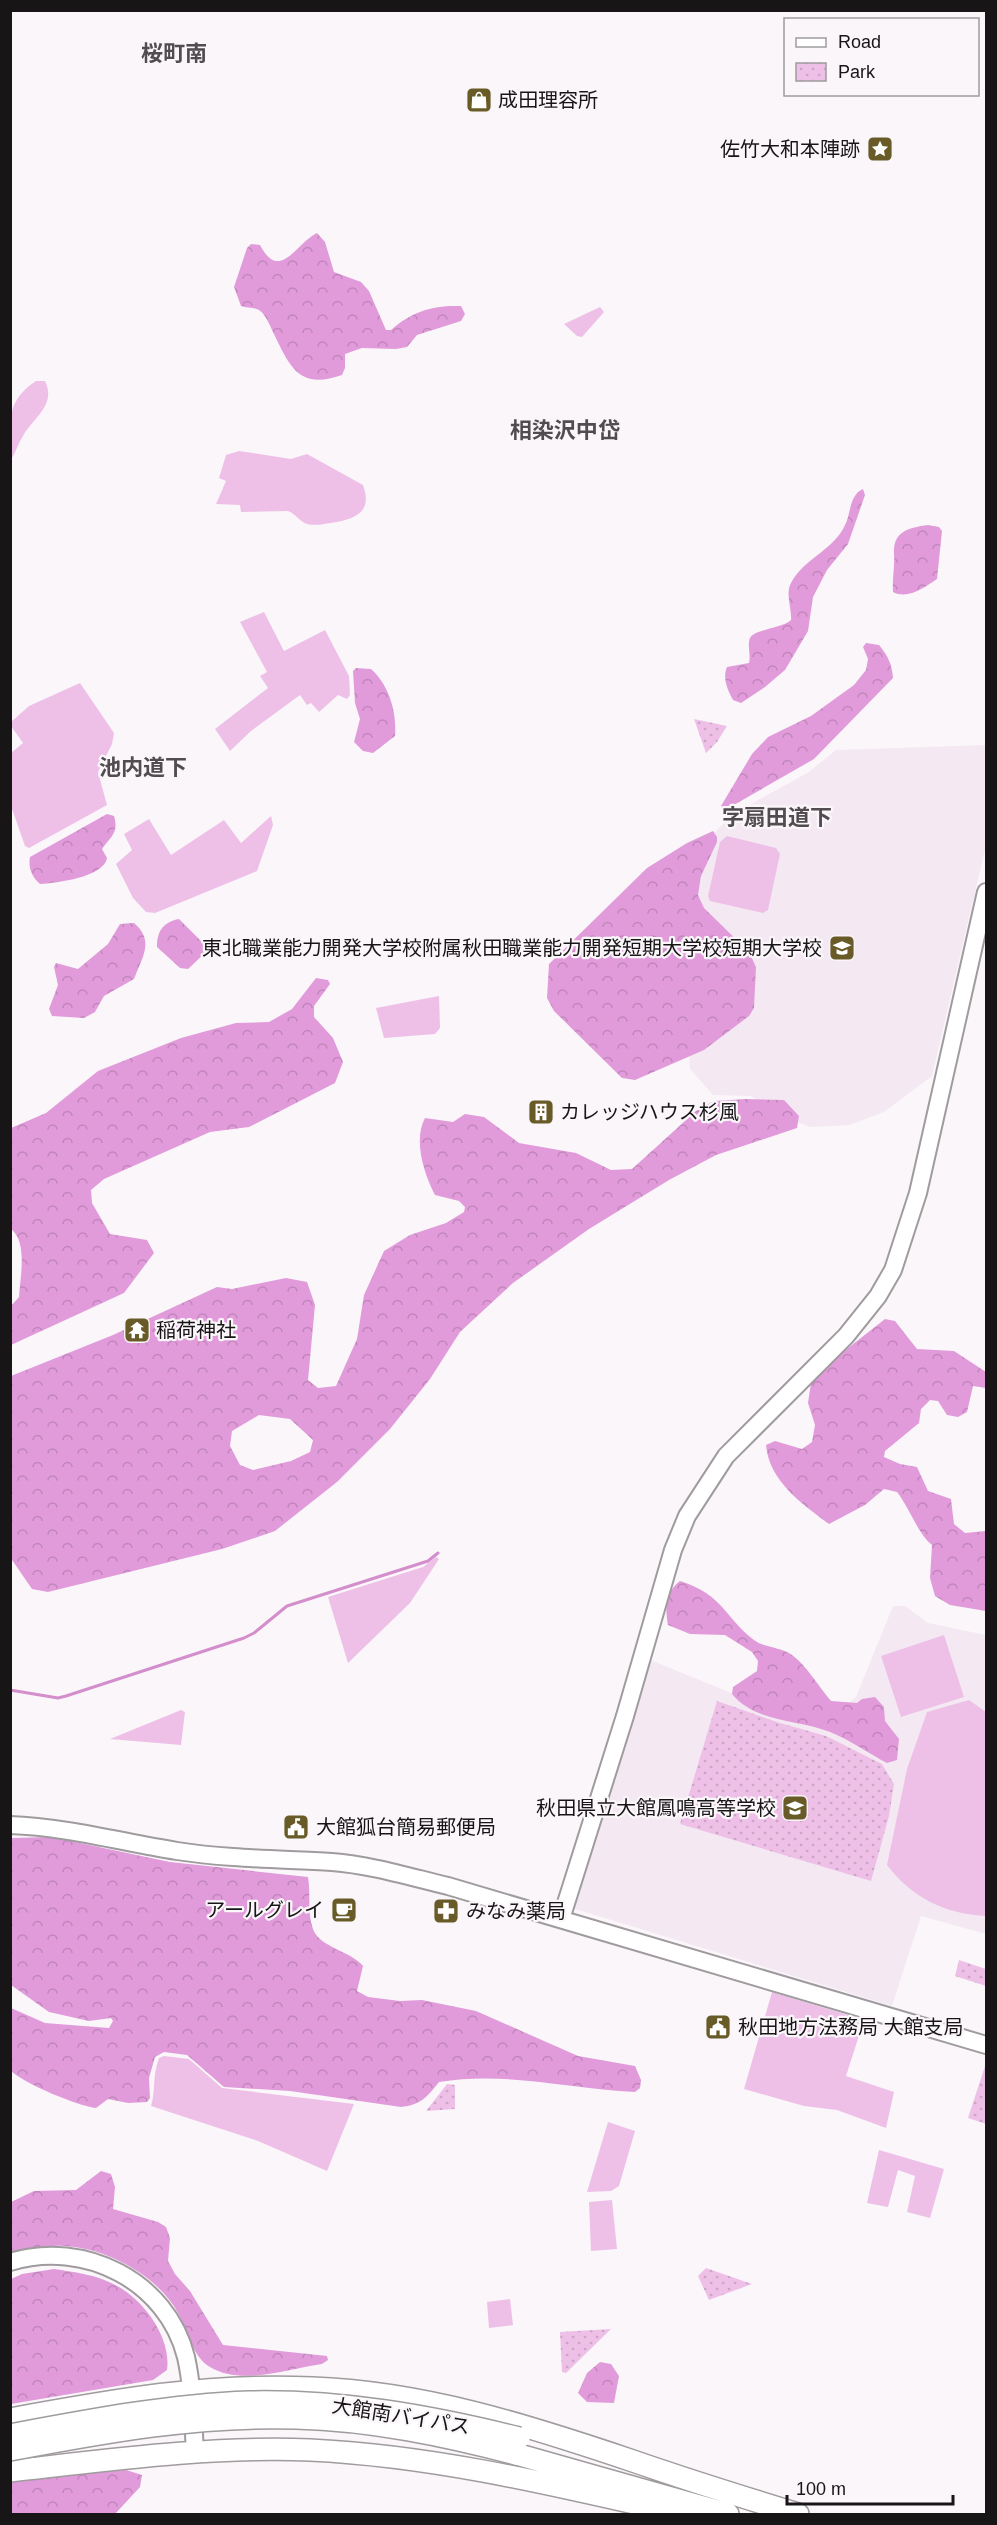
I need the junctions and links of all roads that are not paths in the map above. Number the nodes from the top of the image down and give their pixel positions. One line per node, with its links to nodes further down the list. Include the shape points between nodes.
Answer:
1 (987, 892): 3 (street, via 918,1193 892,1270 878,1296 846,1336 726,1456 687,1516)
2 (10, 1825): 3 (street, via 89,1833 177,1851 333,1862 448,1886)
3 (561, 1919): 4 (street)
4 (987, 2045)
5 (10, 2262): 6 (street, via 47,2255 87,2258 138,2284 168,2316 178,2335)
6 (191, 2389): 7 (highway); 11 (street); 16 (highway, via 314,2388 455,2407 549,2432)
7 (10, 2419)
8 (10, 2435): 9 (highway, 大館南バイパス, bridge, via 167,2408 250,2402 401,2413)
9 (517, 2446): 10 (highway, 大館南バイパス, bridge, via 296,2418 166,2424); 14 (highway, 大館南バイパス); 15 (highway, 大館南バイパス)
10 (10, 2450)
11 (195, 2453): 12 (highway); 13 (highway, via 308,2450 397,2457 530,2479)
12 (10, 2471)
13 (682, 2514)
14 (728, 2514)
15 (782, 2514)
16 (798, 2514)

